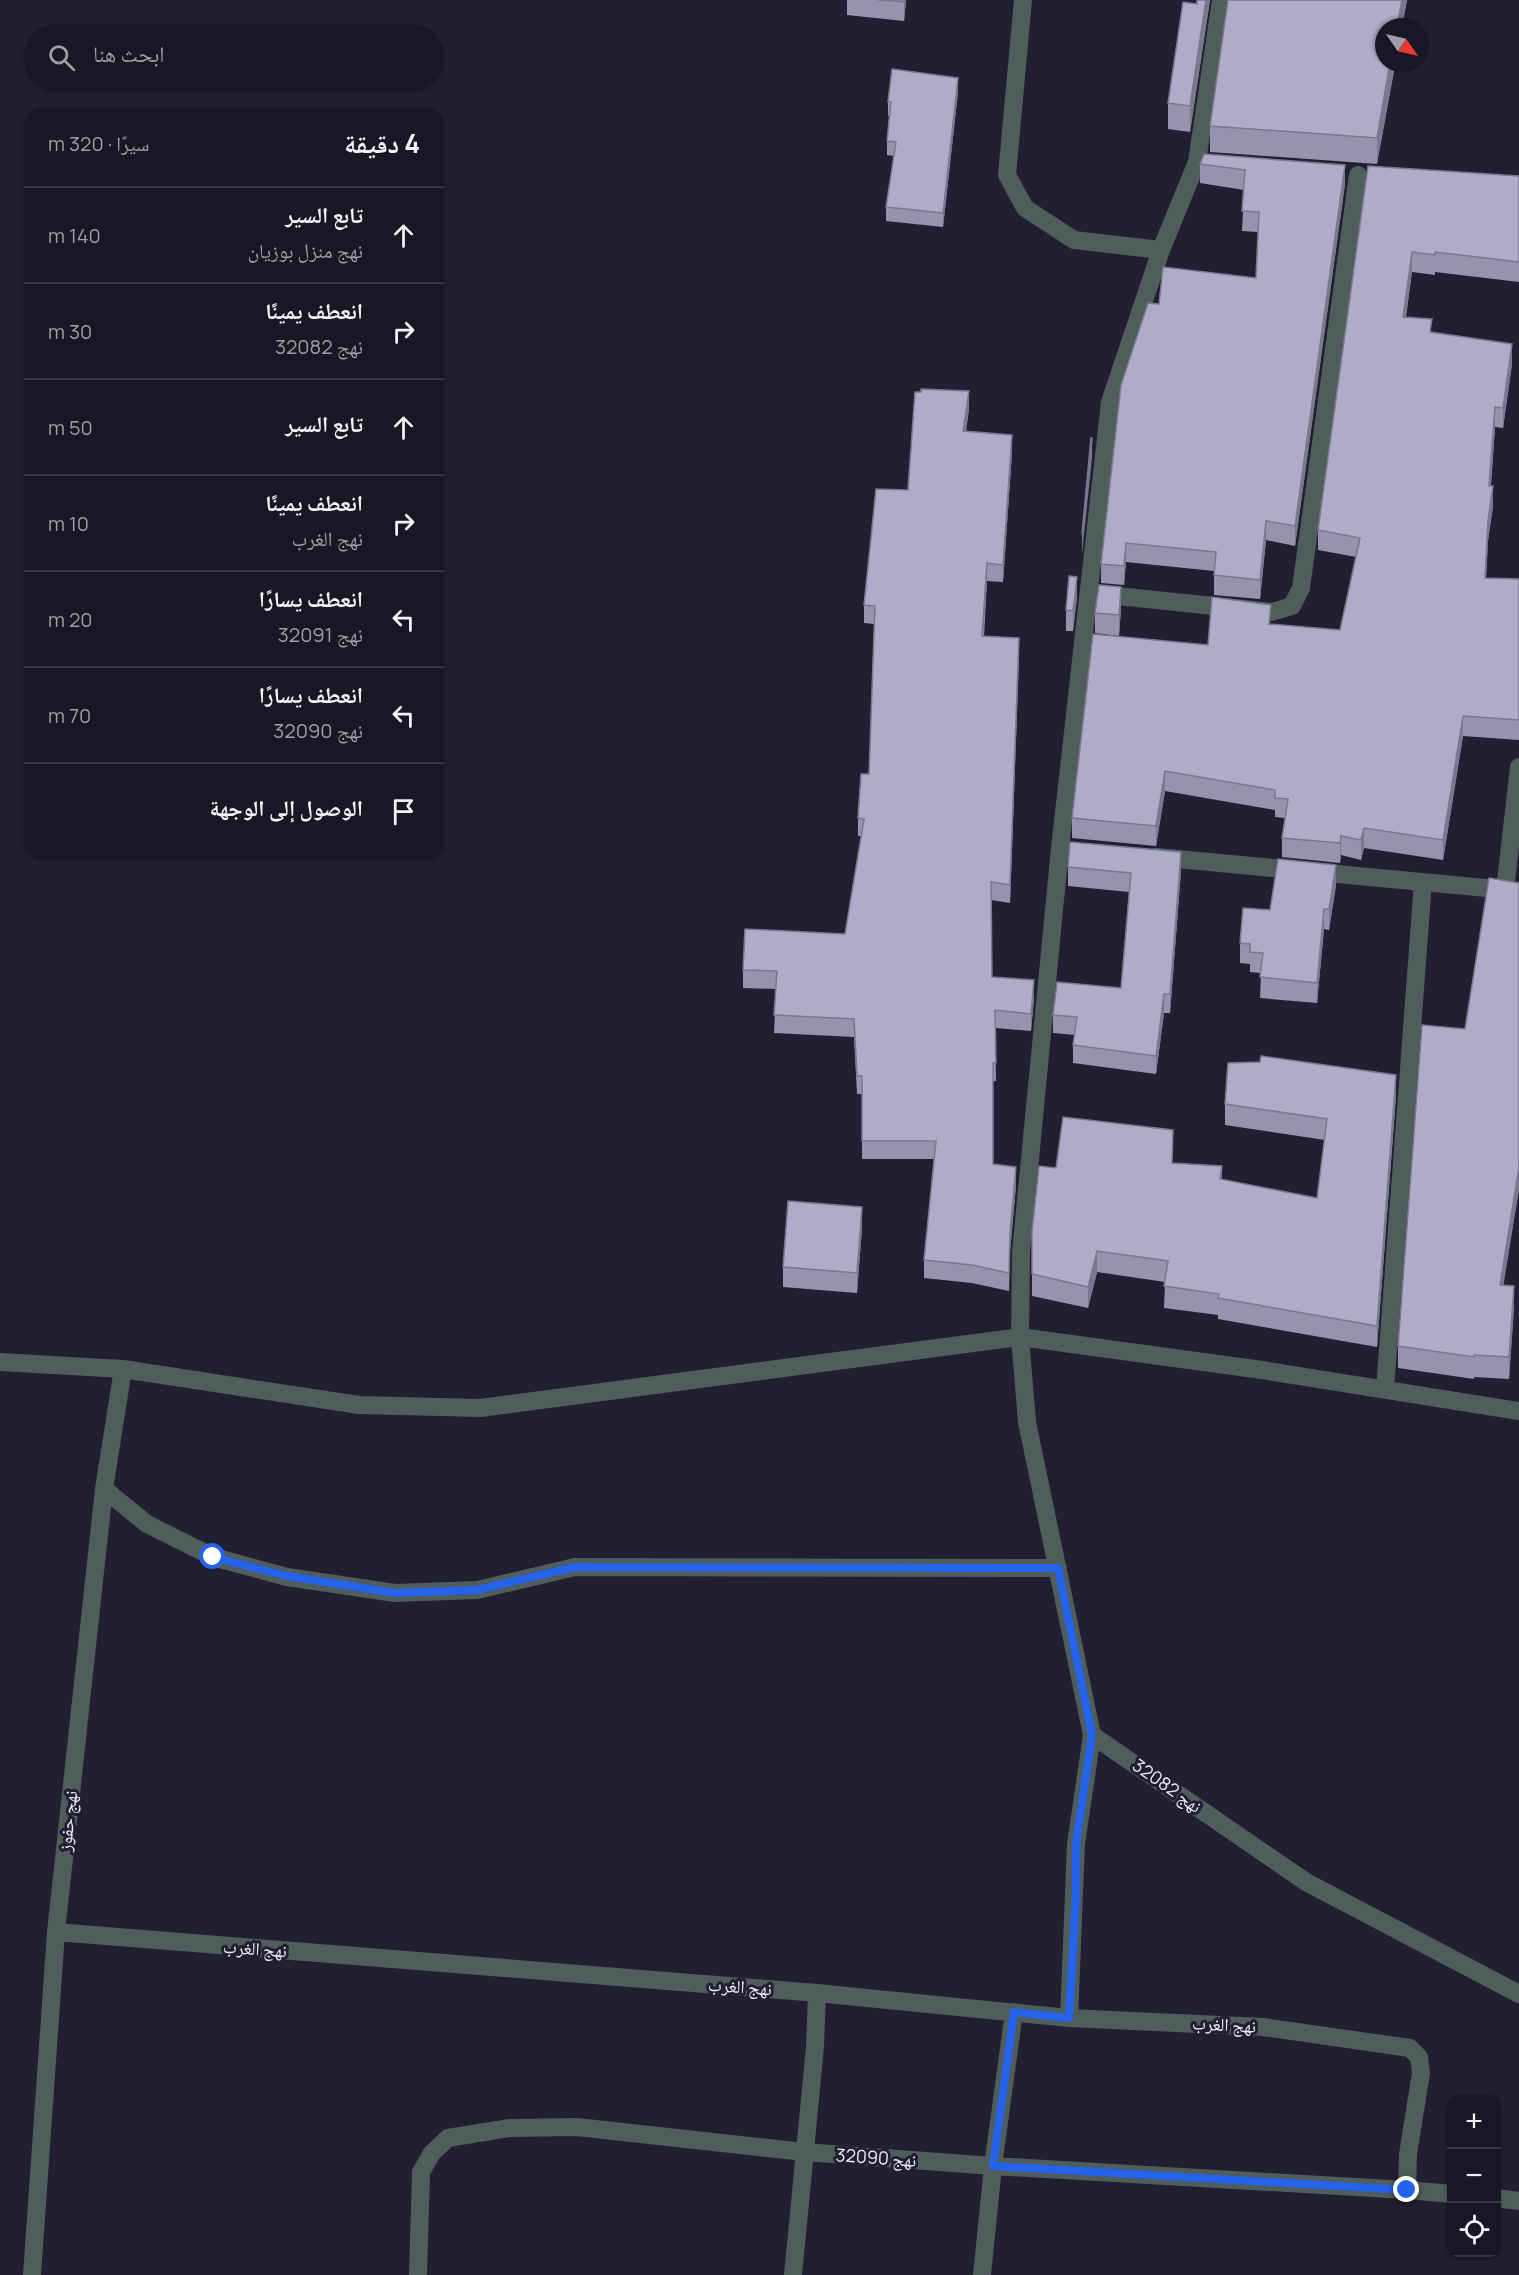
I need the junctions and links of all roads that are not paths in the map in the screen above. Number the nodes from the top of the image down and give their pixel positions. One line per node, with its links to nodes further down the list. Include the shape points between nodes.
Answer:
1 (1023, 0): 6 (street, via 1007,176 1025,208 1074,240)
2 (1221, 0): 3 (street)
3 (1197, 162): 4 (street); 6 (street)
4 (1220, 164)
5 (1335, 173): 7 (street, via 1364,175 1301,588 1292,606 1272,612)
6 (1161, 250): 7 (street, via 1110,402)
7 (1087, 593): 9 (street)
8 (1519, 767): 13 (street)
9 (1060, 848): 10 (street); 14 (street, via 1021,1252)
10 (1083, 850)
11 (1142, 856): 12 (street)
12 (1423, 882): 13 (street); 17 (street)
13 (1512, 890)
14 (1020, 1337): 16 (street, via 480,1408 359,1405); 17 (street); 20 (street, via 1027,1422)
15 (0, 1362): 16 (street)
16 (123, 1369): 19 (street, نهج حفوز)
17 (1385, 1389): 18 (street)
18 (1519, 1411)
19 (104, 1489): 20 (street, via 147,1524 213,1557 287,1576 395,1593 477,1590 575,1567); 22 (street, نهج حفوز)
20 (1058, 1568): 21 (street)
21 (1092, 1735): 24 (street, نهج 32082, via 1306,1882); 26 (street, via 1076,1844)
22 (56, 1932): 23 (street, نهج الغرب); 33 (street, نهج حفوز)
23 (817, 1993): 25 (street, نهج الغرب); 27 (street)
24 (1519, 1994)
25 (1014, 2012): 26 (street, نهج الغرب); 28 (street)
26 (1069, 2018): 29 (street, نهج الغرب, via 1263,2027 1410,2048 1419,2057 1421,2073 1408,2154)
27 (804, 2152): 28 (street, نهج 32090); 34 (street, نهج 32090, via 577,2127 510,2128 448,2138 432,2153 421,2172); 35 (street)
28 (993, 2166): 29 (street, نهج 32090); 36 (street)
29 (1407, 2190): 30 (street, نهج 32090)
30 (1447, 2194)
31 (1501, 2198): 32 (street)
32 (1519, 2200)
33 (33, 2275)
34 (418, 2275)
35 (793, 2275)
36 (982, 2275)

